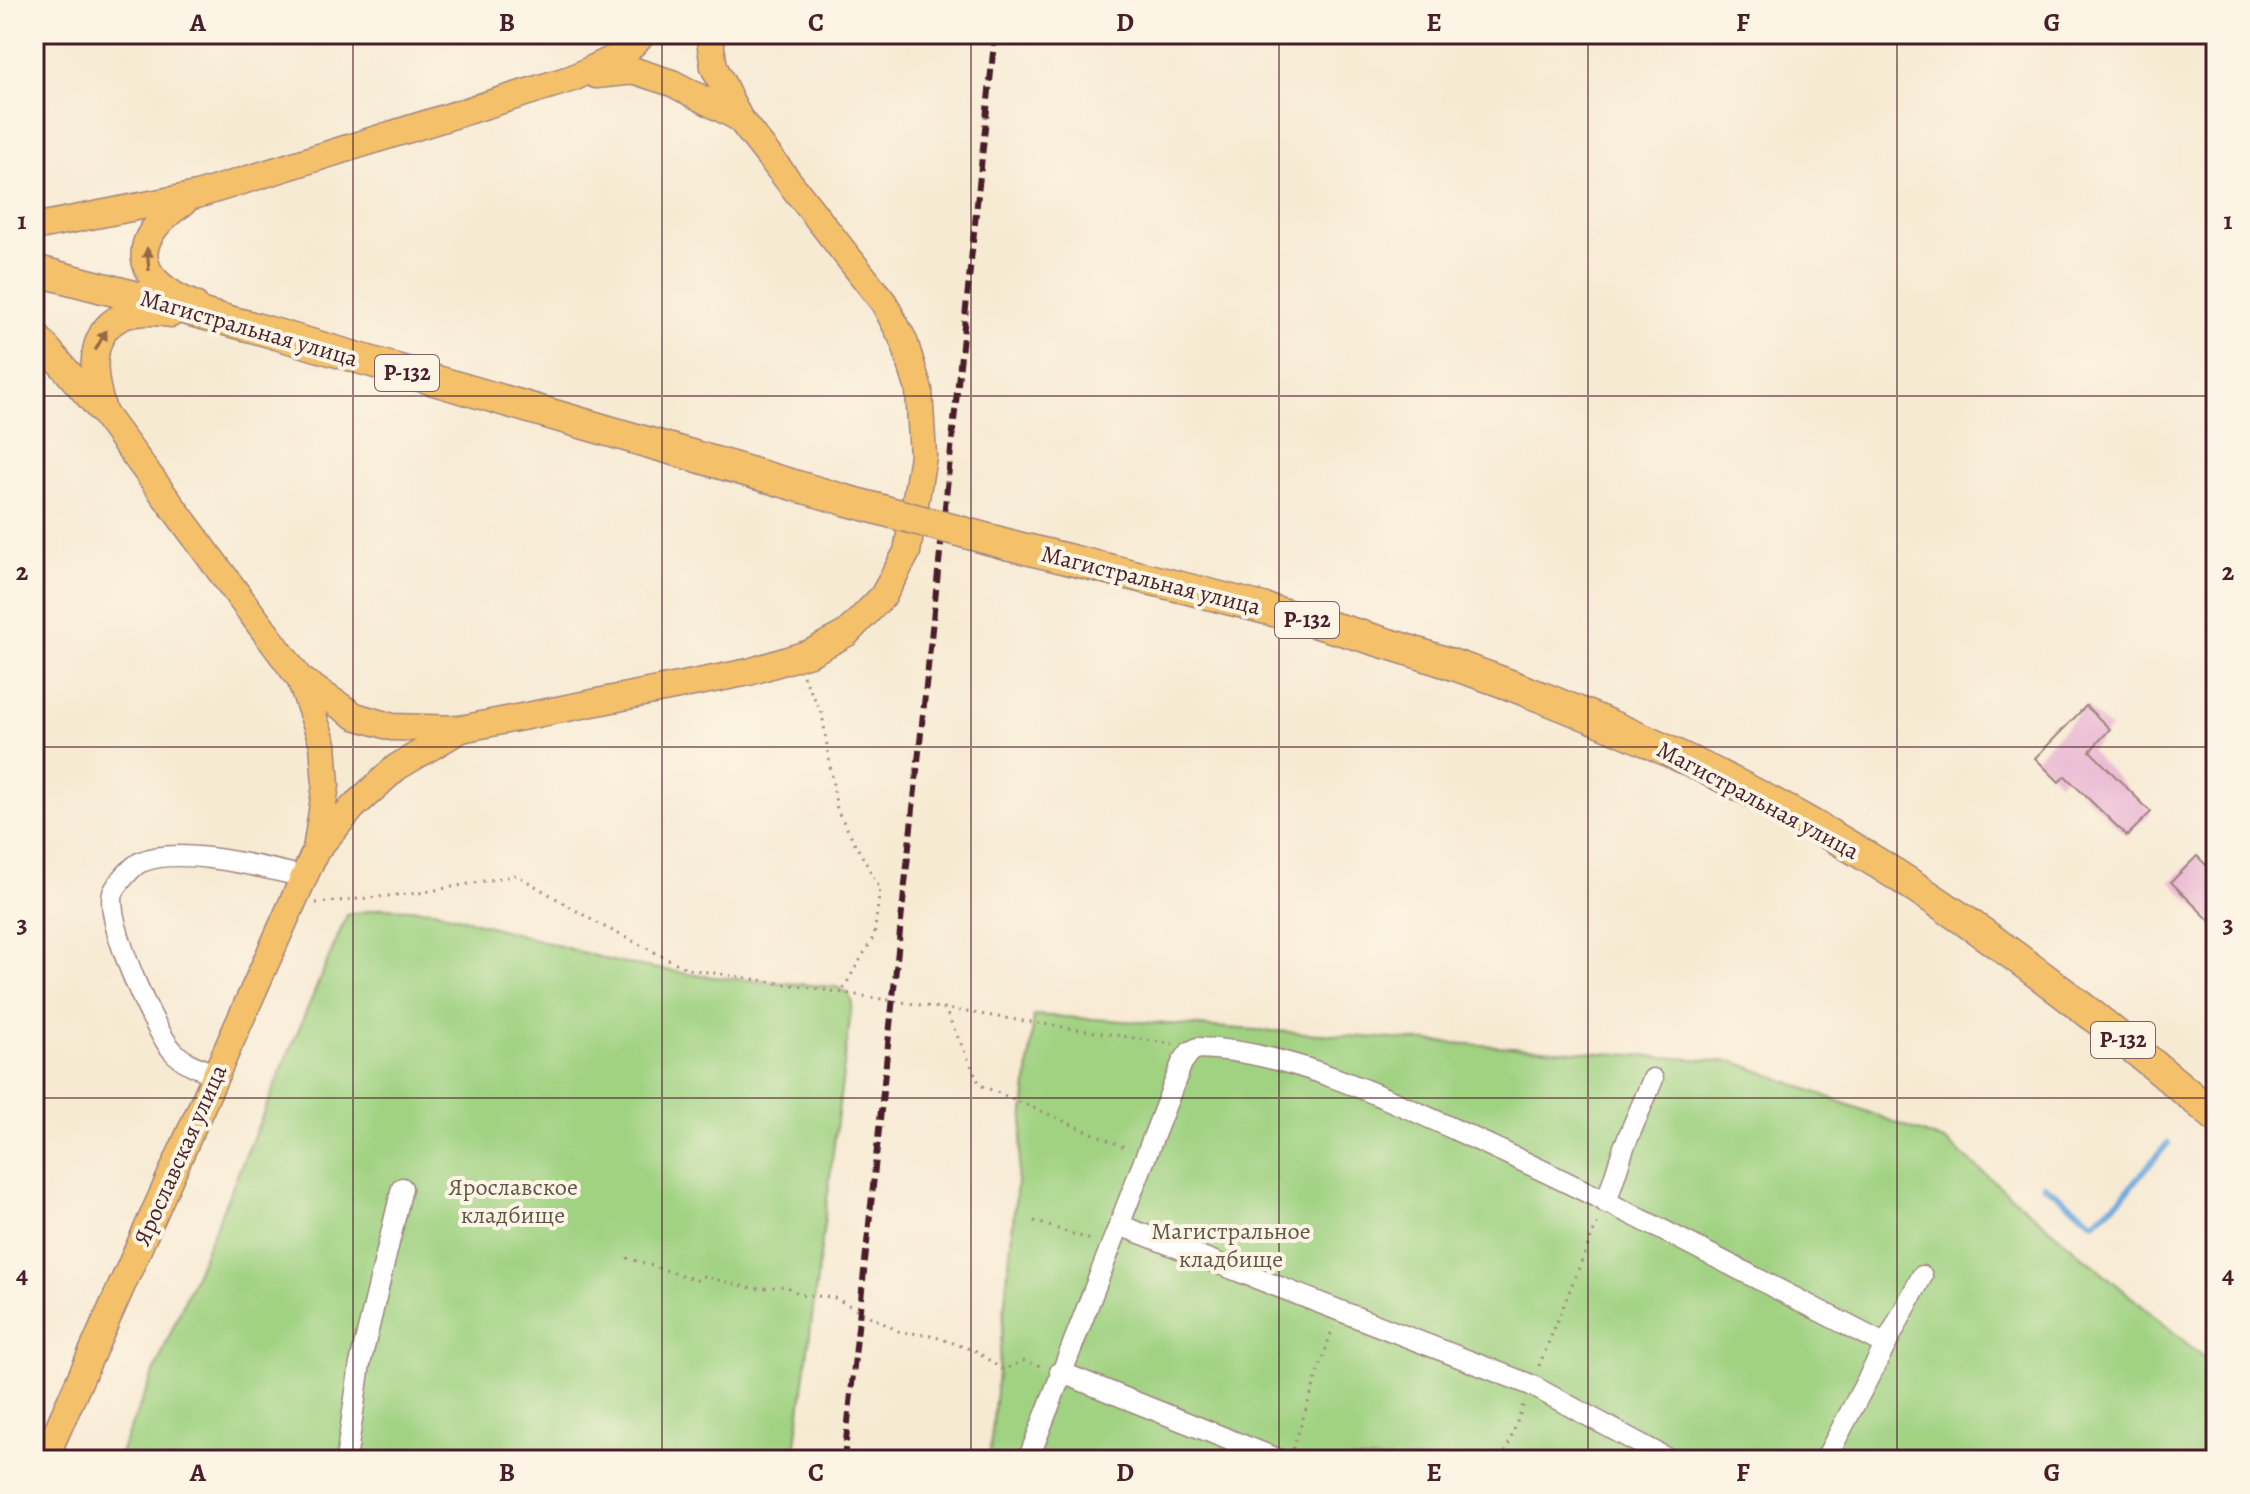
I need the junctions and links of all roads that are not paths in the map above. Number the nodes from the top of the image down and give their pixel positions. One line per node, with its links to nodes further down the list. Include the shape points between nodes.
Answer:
1 (643, 34): 3 (main road, via 623,54)
2 (709, 34): 4 (main road, via 714,67)
3 (573, 78): 4 (main road, via 635,71 672,83); 5 (main road)
4 (739, 118): 12 (main road, via 884,303 904,341 919,390 923,456 907,552 874,605 847,633 810,653 749,672)
5 (197, 195): 6 (main road); 8 (main road, one-way to 5, via 178,298 150,278 147,237 159,219)
6 (34, 227)
7 (34, 270): 8 (highway, Магистральная улица / Р-132)
8 (252, 327): 10 (main road, one-way to 8, via 92,364 100,337 112,323 152,311); 17 (highway, Магистральная улица / Р-132, bridge, via 845,500 1261,606 1440,661 1597,720 1675,754 1880,865 2114,1033)
9 (34, 333): 10 (main road)
10 (104, 414): 11 (main road)
11 (300, 679): 12 (main road, via 355,716 392,727); 13 (main road, via 323,744 326,785)
12 (461, 729): 13 (main road, via 397,767)
13 (316, 850): 14 (main road, Ярославская улица)
14 (305, 877): 15 (main road, Ярославская улица); 15 (lane, via 226,859 158,859 139,862 113,892 112,906 133,977 160,1036 177,1055)
15 (216, 1075): 24 (main road, Ярославская улица)
16 (1653, 1079): 19 (lane)
17 (2216, 1117)
18 (402, 1188): 25 (lane, via 360,1364)
19 (1606, 1203): 20 (lane, via 1406,1107 1292,1065 1198,1048 1182,1063); 22 (lane)
20 (1122, 1226): 23 (lane); 28 (lane, via 1531,1385)
21 (1922, 1276): 22 (lane)
22 (1886, 1345): 29 (lane)
23 (1060, 1372): 26 (lane); 27 (lane)
24 (44, 1460)
25 (346, 1460)
26 (1028, 1460)
27 (1280, 1460)
28 (1670, 1460)
29 (1825, 1460)

